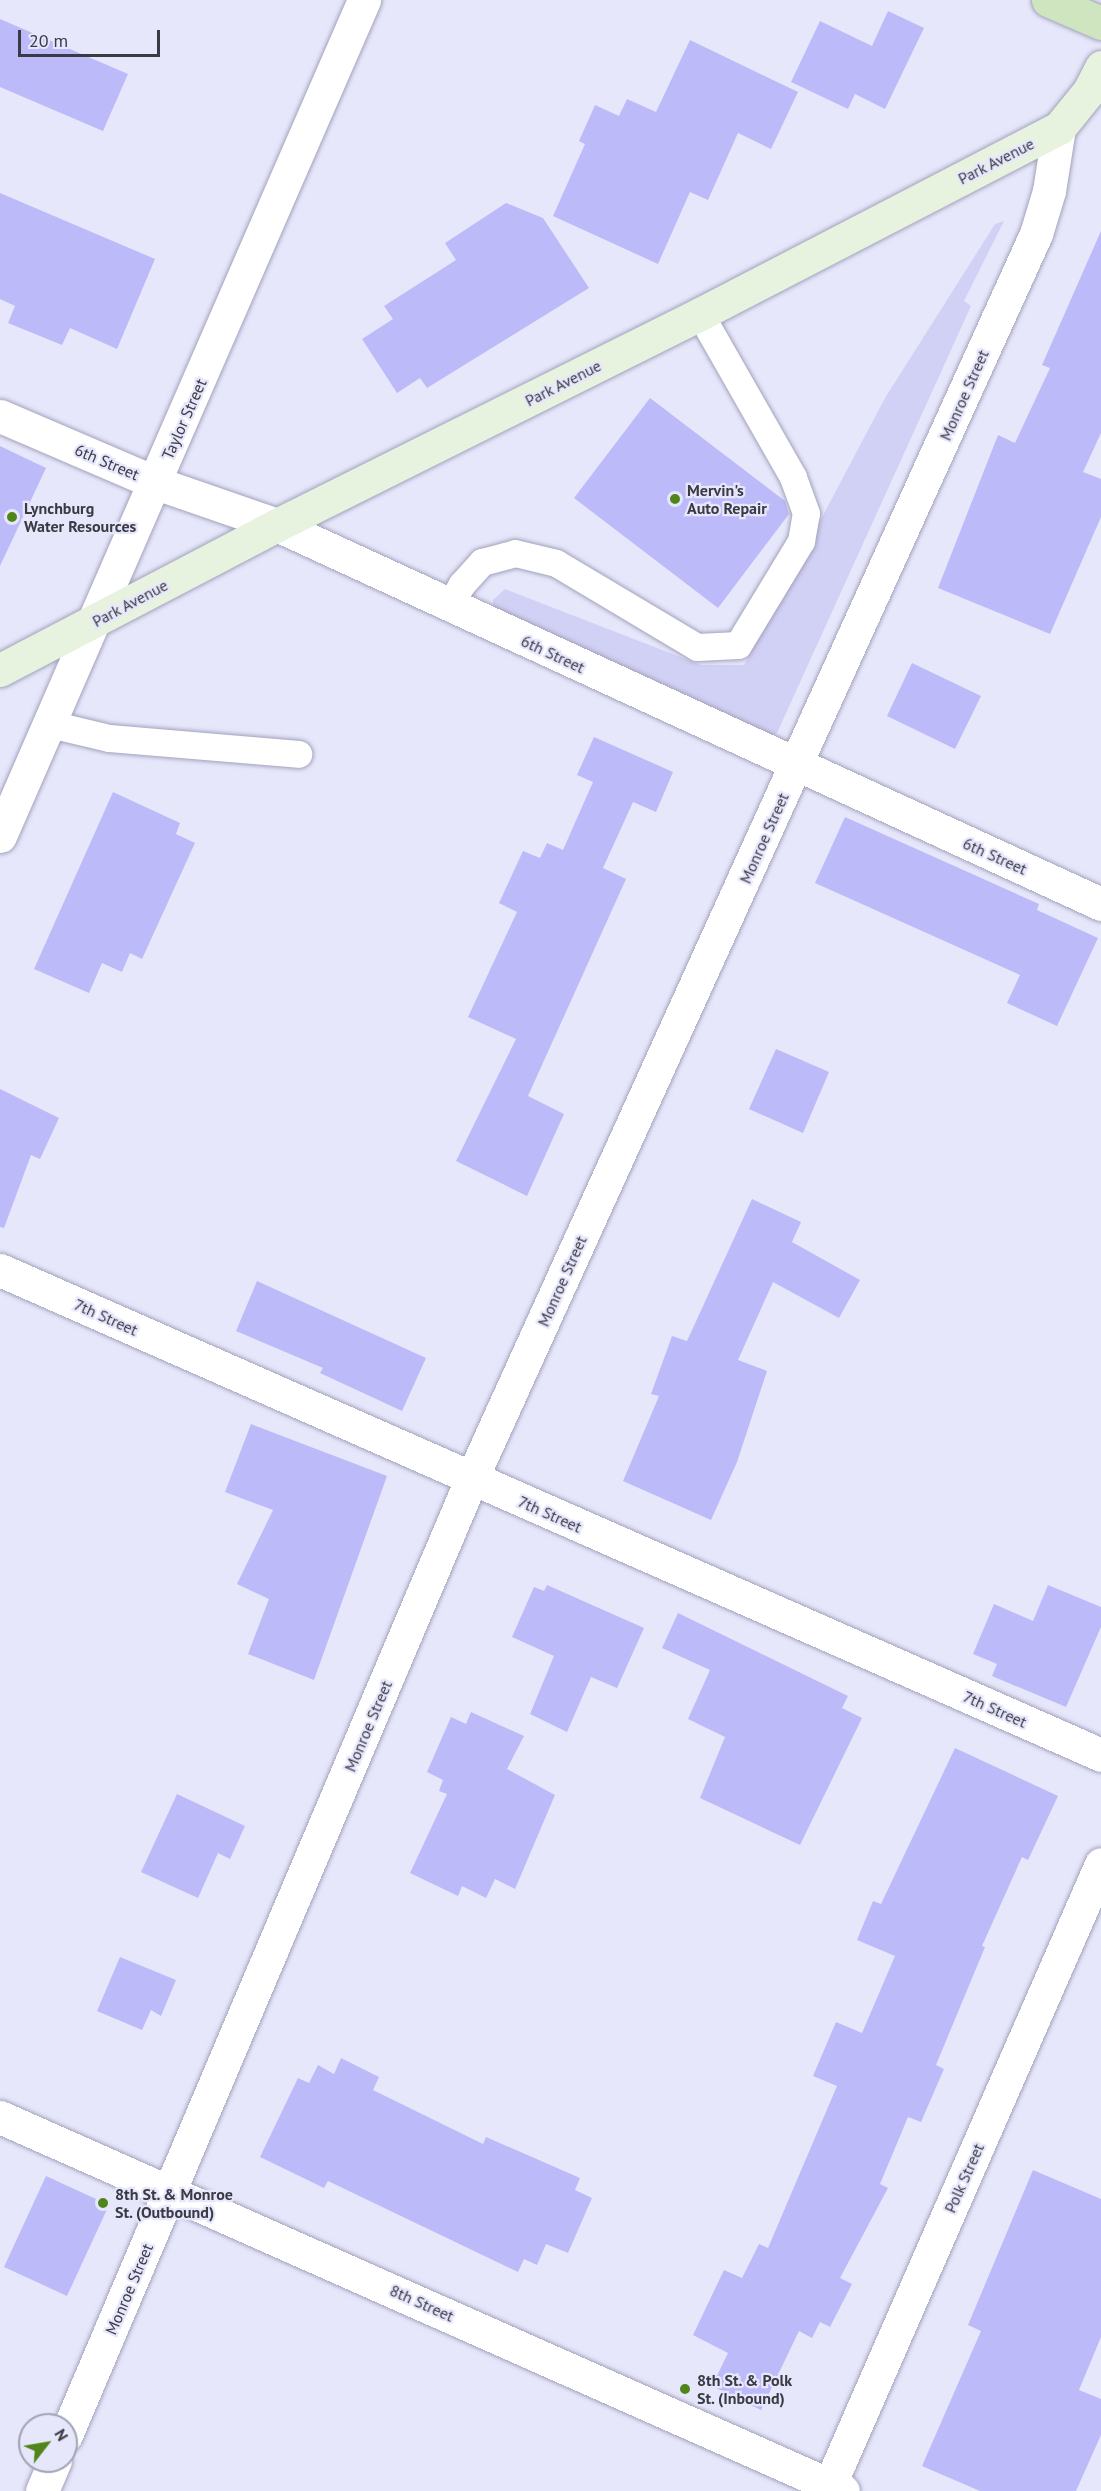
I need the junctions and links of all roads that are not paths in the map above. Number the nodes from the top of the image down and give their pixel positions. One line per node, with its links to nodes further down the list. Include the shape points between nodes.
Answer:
1 (364, 0): 8 (street, Taylor Street)
2 (1048, 0): 3 (main road)
3 (1101, 23)
4 (1101, 67): 5 (main road, Park Avenue, via 1089,91)
5 (1059, 129): 6 (main road, Park Avenue); 15 (street, Monroe Street, via 1036,234)
6 (700, 314): 9 (main road, Park Avenue); 10 (lane, via 793,477 807,513 801,541 738,645 697,647 555,563 516,553 482,562 462,584)
7 (0, 416): 8 (street, 6th Street)
8 (156, 483): 9 (street, 6th Street); 11 (street, Taylor Street)
9 (277, 525): 10 (street, 6th Street); 11 (main road, Park Avenue)
10 (449, 607): 15 (street, 6th Street)
11 (96, 622): 12 (main road, Park Avenue); 13 (street, Taylor Street)
12 (0, 670)
13 (50, 724): 14 (lane, via 109,738); 16 (street, Taylor Street)
14 (297, 754)
15 (797, 766): 17 (street, 6th Street); 19 (street, Monroe Street)
16 (0, 837)
17 (1101, 904)
18 (0, 1270): 19 (street, 7th Street)
19 (471, 1480): 20 (street, 7th Street); 23 (street, Monroe Street)
20 (1101, 1755)
21 (1101, 1864): 26 (street, Polk Street)
22 (0, 2117): 23 (street, 8th Street)
23 (171, 2192): 24 (street, Monroe Street); 26 (street, 8th Street)
24 (76, 2413)
25 (50, 2473): 27 (street)
26 (833, 2489)
27 (42, 2491)

